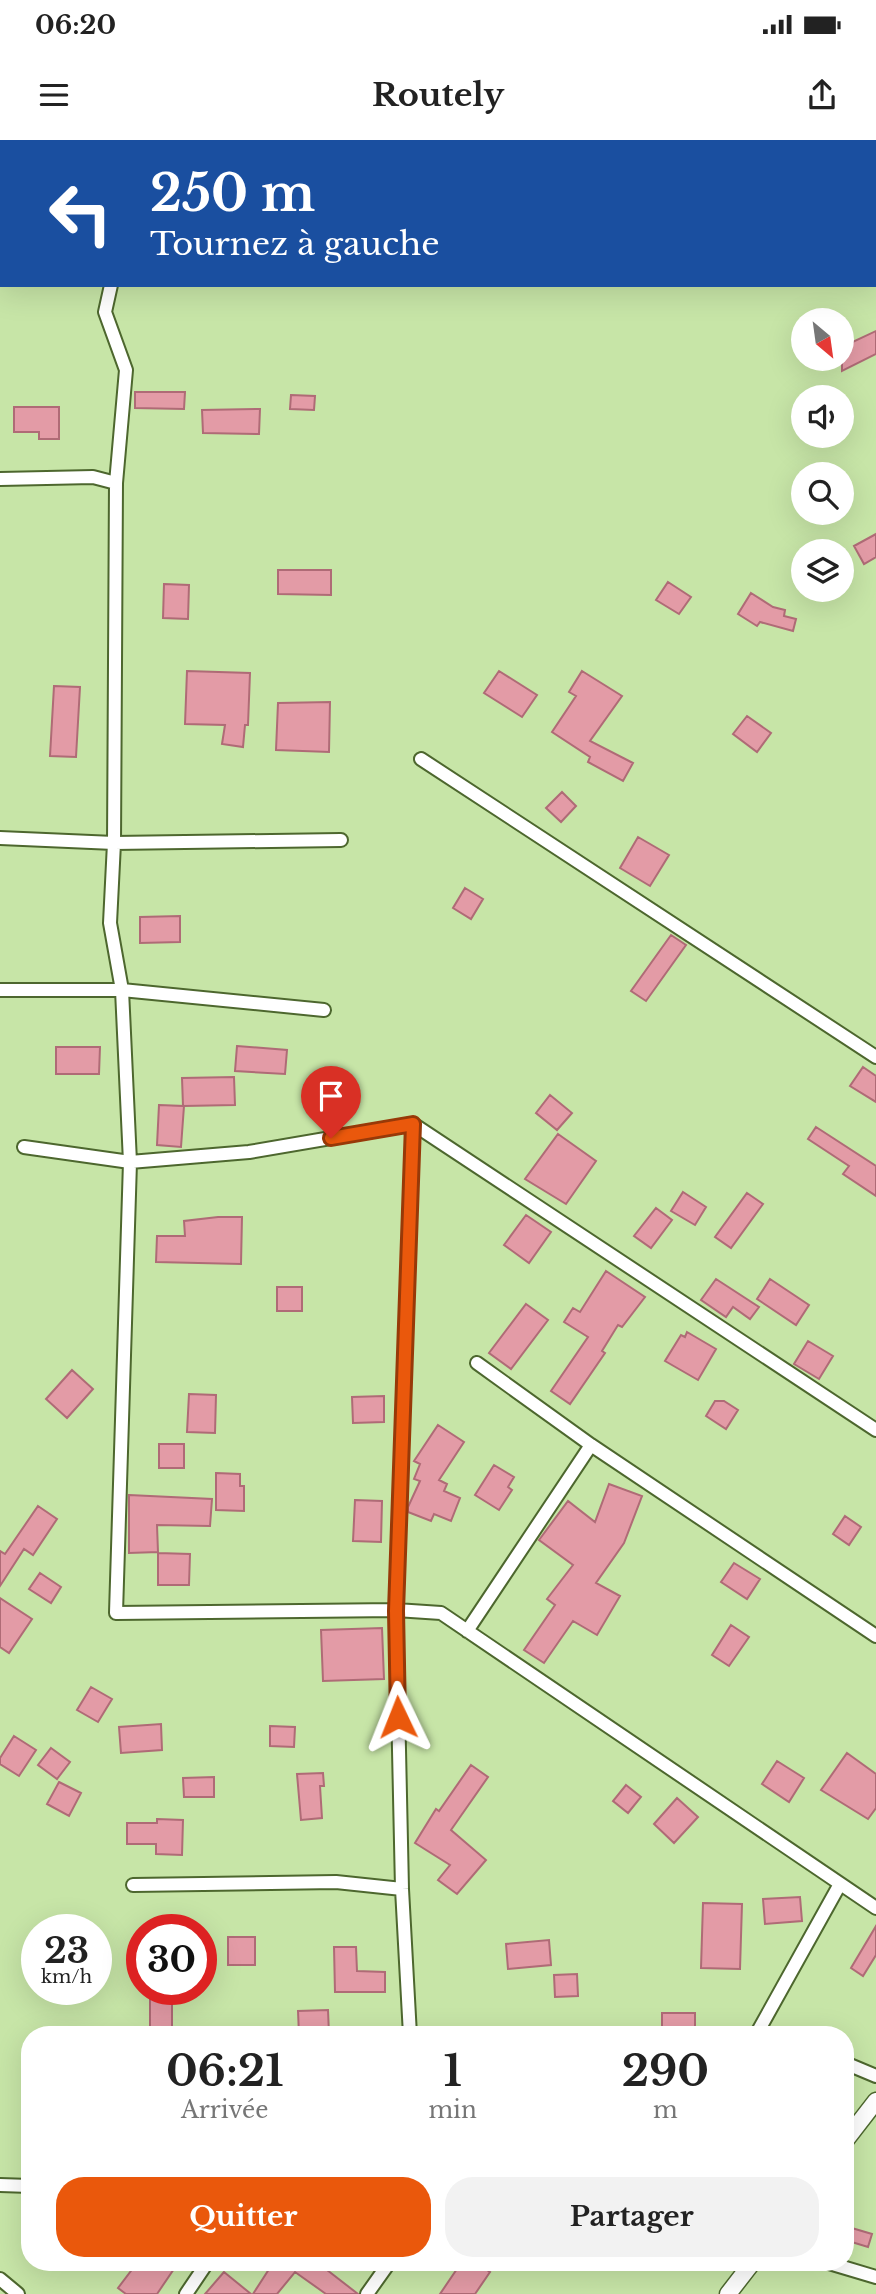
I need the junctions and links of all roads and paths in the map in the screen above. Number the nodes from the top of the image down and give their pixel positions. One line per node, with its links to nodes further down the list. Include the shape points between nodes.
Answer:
1 (111, 287): 3 (street, via 105,312 126,370)
2 (0, 479): 3 (street, via 93,477)
3 (116, 483): 7 (street)
4 (421, 759): 11 (street)
5 (0, 838): 7 (street)
6 (341, 840): 7 (street)
7 (114, 843): 9 (street, via 110,923)
8 (0, 990): 9 (street)
9 (122, 990): 10 (street); 14 (street)
10 (324, 1010)
11 (876, 1057)
12 (413, 1124): 14 (street, via 249,1152); 16 (street); 18 (street)
13 (24, 1147): 14 (street)
14 (130, 1162): 18 (street, via 116,1614)
15 (477, 1363): 17 (street)
16 (876, 1430)
17 (591, 1445): 19 (street); 20 (street)
18 (396, 1611): 19 (street, via 441,1613); 23 (street)
19 (467, 1630): 21 (street)
20 (876, 1636)
21 (840, 1884): 24 (street); 26 (street)
22 (133, 1885): 23 (street, via 337,1882)
23 (402, 1889): 25 (street)
24 (876, 1908)
25 (410, 2026)
26 (761, 2026)
27 (854, 2067): 28 (street)
28 (876, 2076)
29 (876, 2101): 30 (street)
30 (854, 2129)
31 (0, 2185): 32 (street)
32 (21, 2186)
33 (854, 2270): 37 (street)
34 (202, 2271): 40 (street)
35 (383, 2271): 41 (street)
36 (746, 2271): 42 (street)
37 (876, 2277)
38 (0, 2279): 39 (street)
39 (18, 2294)
40 (186, 2294)
41 (367, 2294)
42 (728, 2294)

